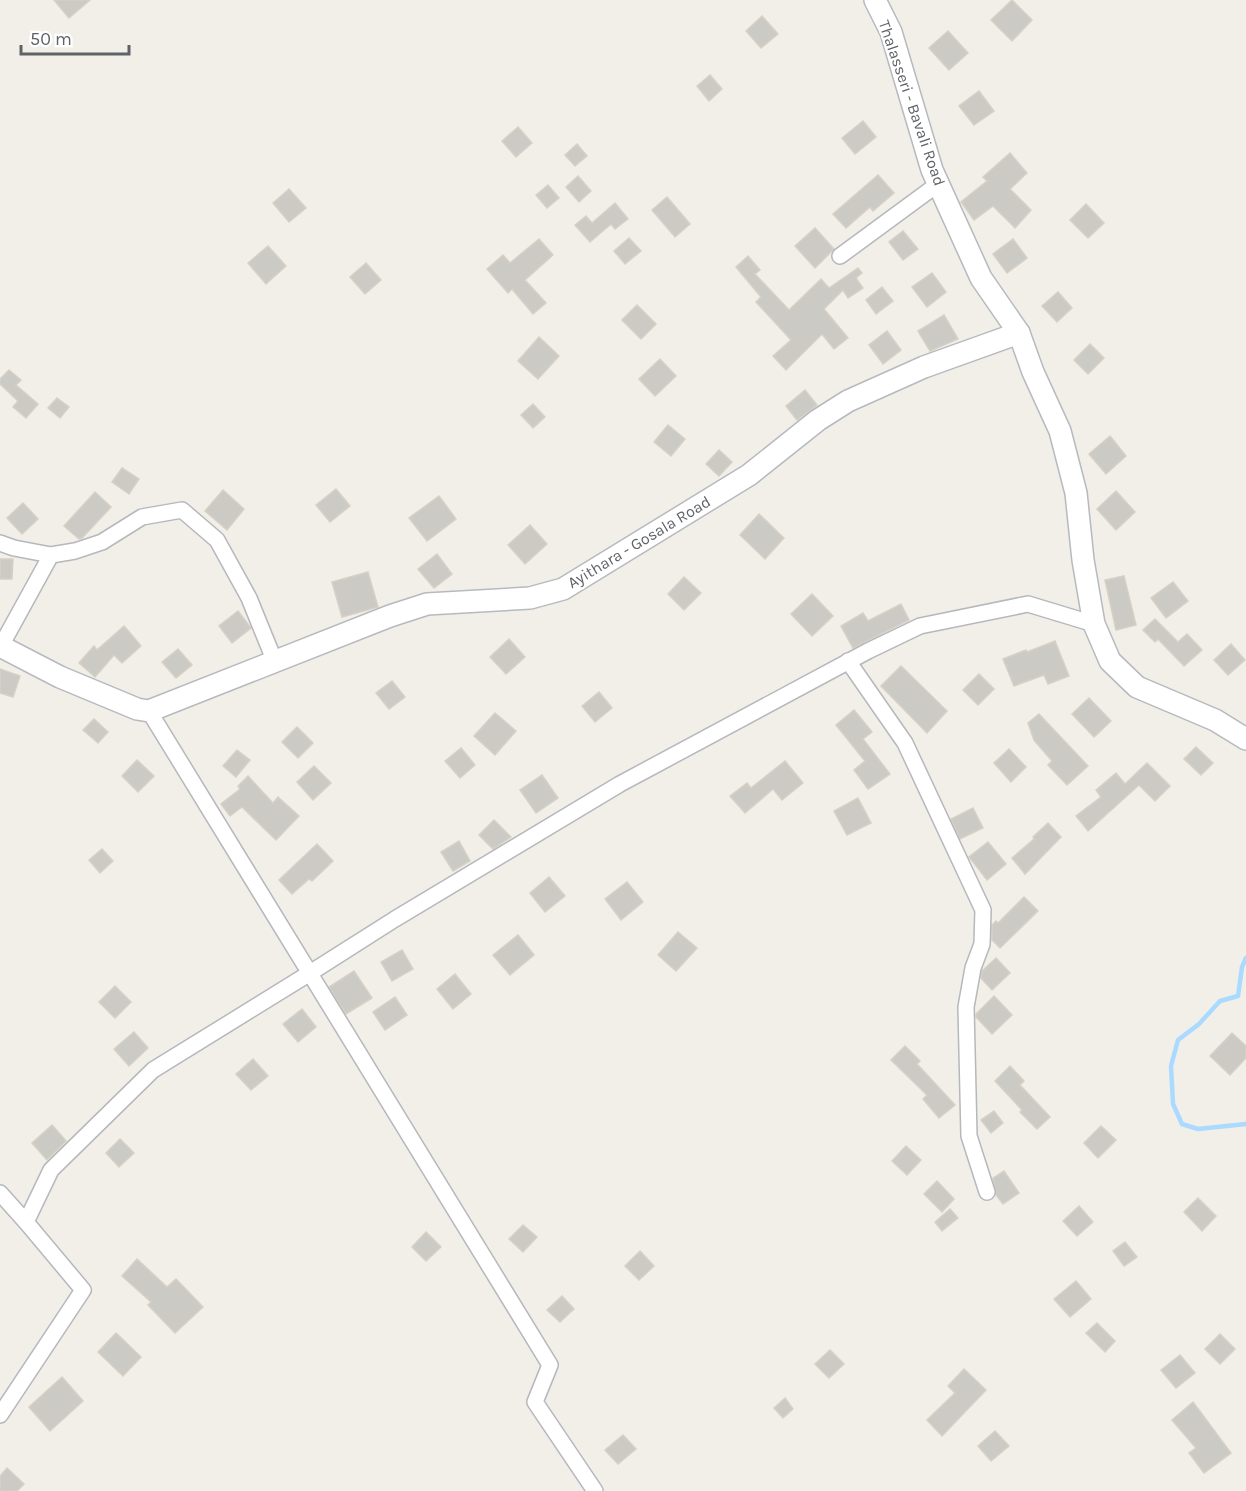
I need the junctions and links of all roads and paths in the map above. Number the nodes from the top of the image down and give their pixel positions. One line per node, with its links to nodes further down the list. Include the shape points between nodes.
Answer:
1 (875, 0): 2 (main road, Thalasseri - Bavali Road, via 891,32)
2 (938, 184): 3 (street); 4 (main road, Thalasseri - Bavali Road, via 981,278)
3 (840, 256)
4 (1019, 333): 7 (main road, Thalasseri - Bavali Road, via 1060,431 1076,493); 10 (main road, Ayithara - Gosala Road, via 924,367 848,400 749,475 564,589 530,598 427,604)
5 (0, 543): 6 (street)
6 (51, 555): 8 (street); 10 (street, via 102,542 142,517 182,510 217,540 249,598)
7 (1094, 624): 9 (street, via 1028,604 920,626); 12 (main road, Thalasseri - Bavali Road, via 1110,661 1137,687 1215,720)
8 (1, 646): 11 (main road, via 60,677)
9 (848, 661): 13 (street, via 620,784); 14 (street, via 905,743 983,910 982,944 966,1007 969,1136)
10 (275, 662): 11 (main road, Ayithara - Gosala Road)
11 (149, 711): 13 (street)
12 (1246, 739)
13 (310, 974): 16 (street, via 153,1070 51,1170); 18 (street, via 550,1365 535,1402)
14 (987, 1192)
15 (0, 1193): 16 (street)
16 (26, 1222): 17 (street, via 83,1290)
17 (0, 1415)
18 (595, 1491)

